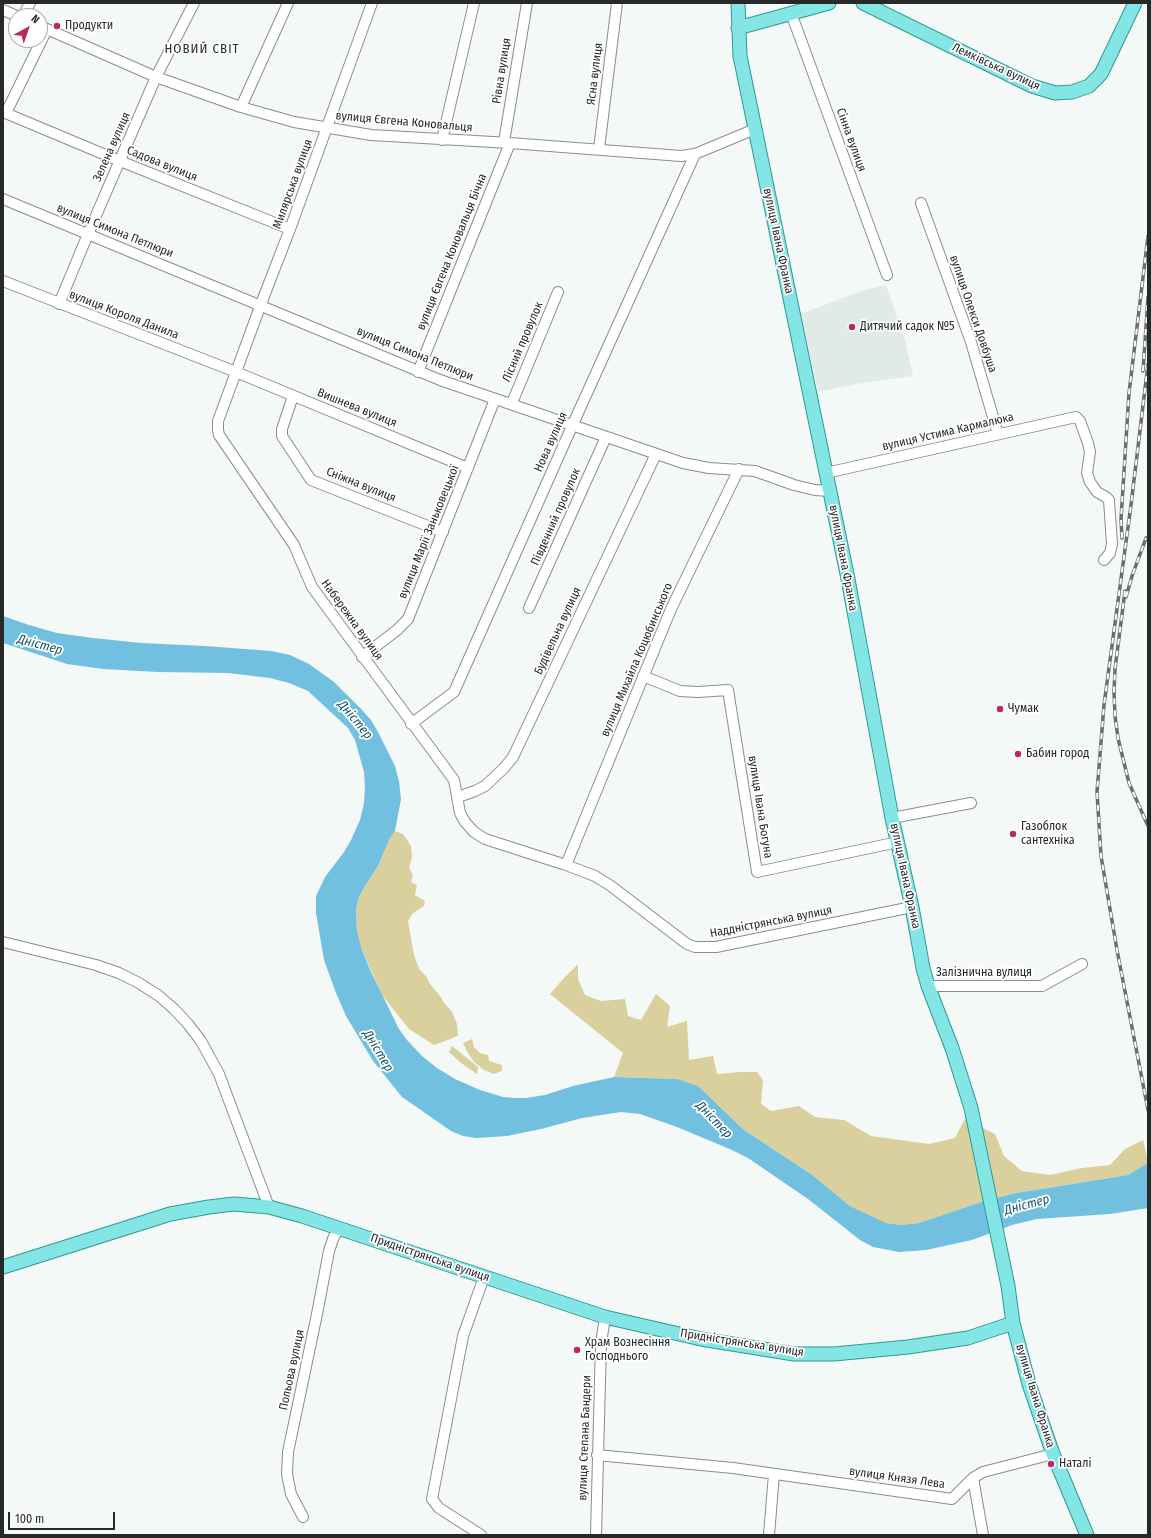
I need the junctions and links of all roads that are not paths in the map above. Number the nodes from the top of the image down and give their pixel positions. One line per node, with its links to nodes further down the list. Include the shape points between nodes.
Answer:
1 (194, 3): 15 (street, Зелена вулиця)
2 (288, 3): 16 (street)
3 (372, 3): 18 (street, Милярська вулиця)
4 (474, 3): 20 (street)
5 (527, 3): 21 (street, Рівна вулиця)
6 (617, 3): 22 (street, Ясна вулиця)
7 (738, 3): 12 (main road, вулиця Івана Франка)
8 (829, 3): 11 (main road)
9 (863, 3): 10 (main road, Лемківська вулиця, via 1032,86 1056,93 1072,92 1088,86 1101,74)
10 (1135, 3)
11 (791, 13): 12 (main road); 29 (street, Сінна вулиця)
12 (738, 28): 19 (main road, вулиця Івана Франка, via 740,56)
13 (48, 30): 15 (street, вулиця Євгена Коновальця)
14 (34, 48): 17 (street)
15 (156, 77): 16 (street, вулиця Євгена Коновальця); 24 (street, Зелена вулиця)
16 (241, 107): 18 (street, вулиця Євгена Коновальця)
17 (4, 112): 24 (street, Садова вулиця)
18 (327, 128): 20 (street, вулиця Євгена Коновальця, via 371,135); 27 (street, Милярська вулиця)
19 (754, 129): 23 (street, вулиця Євгена Коновальця); 45 (main road, вулиця Івана Франка)
20 (442, 140): 21 (street, вулиця Євгена Коновальця)
21 (507, 143): 22 (street, вулиця Євгена Коновальця); 35 (street, вулиця Євгена Коновальця Бічна)
22 (599, 149): 23 (street, вулиця Євгена Коновальця, via 681,156)
23 (695, 154): 39 (street, Нова вулиця)
24 (120, 161): 27 (street, Садова вулиця); 28 (street, Зелена вулиця)
25 (3, 198): 28 (street, вулиця Симона Петлюри)
26 (921, 203): 40 (street, вулиця Олекси Довбуша, via 971,342)
27 (290, 229): 33 (street, Милярська вулиця)
28 (88, 234): 32 (street, Зелена вулиця); 33 (street, вулиця Симона Петлюри)
29 (887, 275)
30 (3, 281): 32 (street, вулиця Короля Данила)
31 (558, 292): 38 (street, Лісний провулок)
32 (60, 304): 34 (street, вулиця Короля Данила)
33 (261, 304): 34 (street, Милярська вулиця); 35 (street, вулиця Симона Петлюри)
34 (236, 372): 36 (street, Вишнева вулиця); 50 (street, Набережна вулиця, via 218,421 219,435 294,545 312,587)
35 (418, 372): 37 (street, вулиця Симона Петлюри)
36 (293, 396): 43 (street, Вишнева вулиця); 47 (street, Сніжна вулиця, via 282,436 312,480)
37 (495, 399): 38 (street, вулиця Симона Петлюри); 43 (street, вулиця Марії Заньковецької)
38 (512, 403): 39 (street, вулиця Симона Петлюри)
39 (573, 424): 41 (street, вулиця Симона Петлюри); 52 (street, Нова вулиця, via 454,692)
40 (998, 434): 45 (street, вулиця Устима Кармалюка); 48 (street, вулиця Устима Кармалюка, via 1076,417 1080,421 1090,452 1087,474 1097,492 1109,500 1112,544 1110,553)
41 (606, 437): 42 (street, вулиця Симона Петлюри); 49 (street, Південний провулок)
42 (656, 454): 44 (street, вулиця Симона Петлюри, via 710,468); 53 (street, Будівельна вулиця, via 513,756 485,786)
43 (468, 468): 47 (street, вулиця Марії Заньковецької)
44 (739, 469): 46 (street, вулиця Симона Петлюри, via 754,470 794,485); 51 (street, вулиця Михайла Коцюбинського, via 671,609)
45 (826, 473): 46 (main road, вулиця Івана Франка)
46 (830, 491): 56 (main road, вулиця Івана Франка)
47 (443, 532): 50 (street, вулиця Марії Заньковецької, via 408,618 397,630)
48 (1104, 560)
49 (529, 608)
50 (362, 657): 52 (street, Набережна вулиця)
51 (643, 676): 57 (street, вулиця Івана Богуна, via 680,691 728,690 757,872); 58 (street, вулиця Михайла Коцюбинського)
52 (411, 724): 53 (street, Набережна вулиця, via 454,780)
53 (458, 797): 55 (street, Набережна вулиця)
54 (971, 803): 56 (street)
55 (460, 813): 58 (street, Наддністрянська вулиця, via 474,832 485,839)
56 (892, 818): 57 (main road, вулиця Івана Франка)
57 (898, 842): 59 (main road, вулиця Івана Франка)
58 (566, 864): 59 (street, Наддністрянська вулиця, via 612,886 662,926 695,947 716,947)
59 (912, 907): 62 (main road, вулиця Івана Франка)
60 (3, 942): 63 (street, via 119,973 159,996 174,1009 201,1041 219,1074)
61 (1082, 964): 62 (street, Залізнична вулиця, via 1042,986)
62 (928, 986): 68 (main road, вулиця Івана Франка, via 952,1048 970,1108 1008,1286)
63 (269, 1207): 64 (main road, Придністрянська вулиця); 65 (main road, Придністрянська вулиця, via 234,1204 170,1214)
64 (339, 1227): 66 (main road, Придністрянська вулиця); 73 (street, Польова вулиця, via 329,1251 288,1452 287,1474 291,1494)
65 (3, 1267)
66 (484, 1277): 67 (main road, Придністрянська вулиця); 74 (street, via 463,1336 432,1499 439,1508)
67 (605, 1317): 68 (main road, Придністрянська вулиця, via 702,1339 794,1354 834,1354 908,1347 968,1338); 70 (street, вулиця Степана Бандери, via 601,1343)
68 (1013, 1323): 69 (main road, вулиця Івана Франка, via 1029,1384)
69 (1053, 1454): 72 (street, вулиця Князя Лева, via 983,1472); 78 (main road, вулиця Івана Франка)
70 (597, 1455): 71 (street, вулиця Князя Лева); 75 (street, вулиця Степана Бандери)
71 (774, 1474): 72 (street, вулиця Князя Лева, via 952,1499); 76 (street)
72 (973, 1478): 77 (street)
73 (303, 1517)
74 (481, 1535)
75 (596, 1535)
76 (769, 1535)
77 (983, 1535)
78 (1087, 1535)

